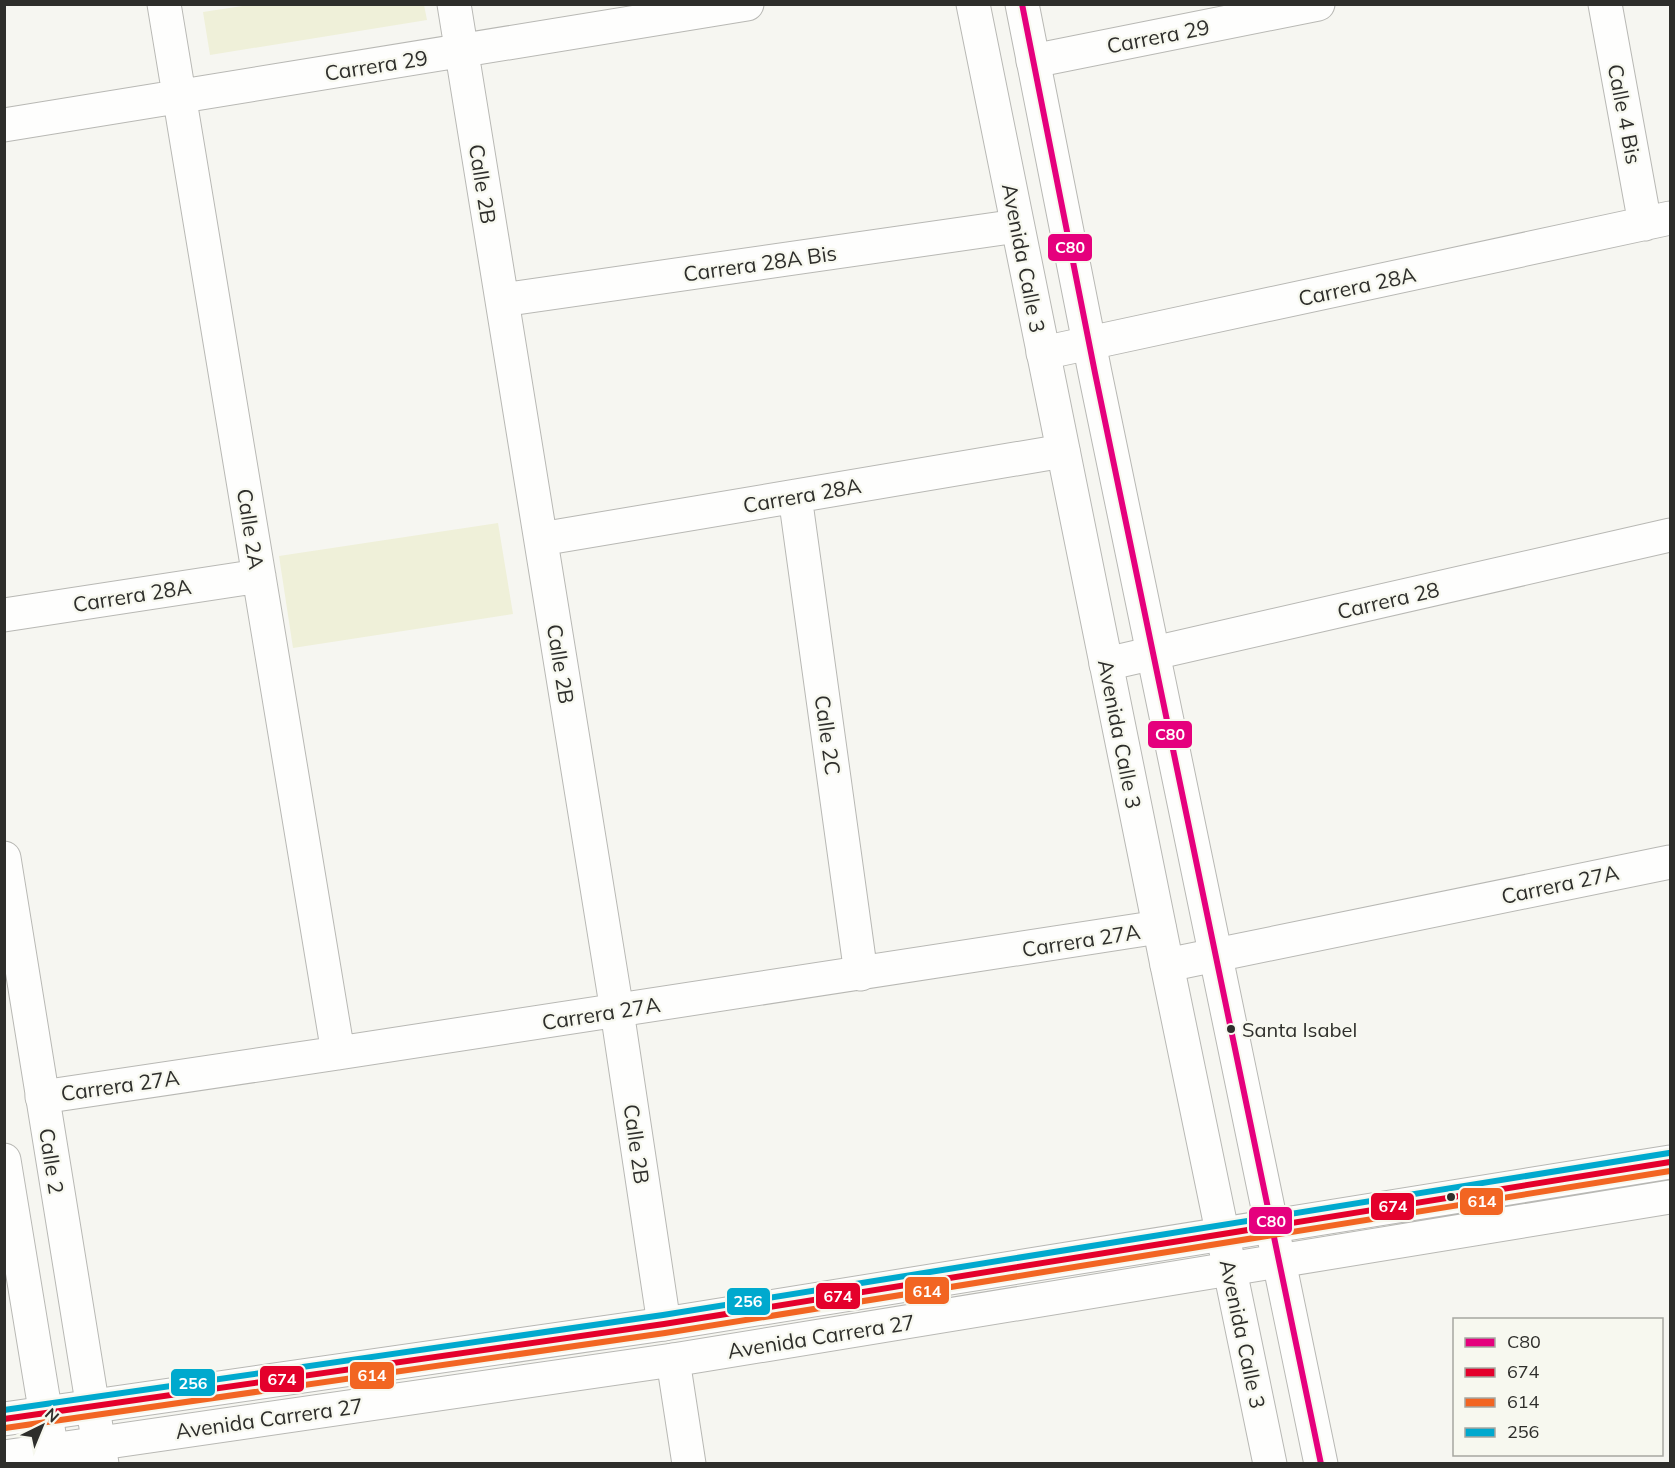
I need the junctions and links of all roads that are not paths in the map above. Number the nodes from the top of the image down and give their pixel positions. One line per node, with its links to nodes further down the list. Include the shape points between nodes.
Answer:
1 (164, 4): 11 (street, Calle 2A)
2 (454, 4): 9 (street, Calle 2B)
3 (747, 4): 8 (street, Carrera 29)
4 (973, 4): 14 (street, Avenida Calle 3)
5 (1022, 4): 10 (street)
6 (1318, 4): 10 (street, Carrera 29)
7 (1605, 4): 13 (street, Calle 4 Bis)
8 (714, 7): 9 (street, Carrera 29)
9 (462, 51): 11 (street, Carrera 29); 15 (street, Calle 2B)
10 (1033, 61): 16 (street)
11 (179, 96): 12 (street, Carrera 29); 22 (street, Calle 2A)
12 (4, 125)
13 (1658, 221): 16 (street, Carrera 28A)
14 (1017, 226): 15 (street, Carrera 28A Bis); 17 (street, Avenida Calle 3)
15 (502, 300): 21 (street, Calle 2B)
16 (1089, 344): 17 (street, Carrera 28A); 24 (street)
17 (1043, 353): 18 (street, Avenida Calle 3)
18 (1063, 450): 19 (street, Carrera 28A); 25 (street, Avenida Calle 3)
19 (795, 496): 21 (street, Carrera 28A); 31 (street, Calle 2C)
20 (1671, 536): 24 (street, Carrera 28)
21 (541, 539): 32 (street, Calle 2B)
22 (259, 576): 23 (street, Carrera 28A); 33 (street, Calle 2A)
23 (4, 615)
24 (1153, 654): 25 (street, Carrera 28); 29 (street)
25 (1106, 664): 28 (street, Avenida Calle 3)
26 (4, 858): 34 (street, Calle 2)
27 (1671, 862): 29 (street, Carrera 27A)
28 (1159, 927): 30 (street, Avenida Calle 3); 31 (street, Carrera 27A)
29 (1216, 955): 30 (street, Carrera 27A); 38 (street)
30 (1167, 965): 39 (street, Avenida Calle 3)
31 (861, 974): 32 (street, Carrera 27A)
32 (617, 1011): 33 (street, Carrera 27A); 42 (street, Calle 2B)
33 (338, 1053): 34 (street, Carrera 27A)
34 (42, 1096): 44 (street, Calle 2)
35 (4, 1160): 45 (street)
36 (1671, 1162): 38 (street, Avenida Carrera 27)
37 (1671, 1197): 40 (street, Avenida Carrera 27)
38 (1272, 1226): 39 (street, Avenida Carrera 27); 40 (street)
39 (1222, 1234): 41 (street, Avenida Calle 3); 42 (street, Avenida Carrera 27)
40 (1280, 1261): 41 (street, Avenida Carrera 27); 52 (street)
41 (1230, 1270): 43 (street, Avenida Carrera 27); 51 (street, Avenida Calle 3)
42 (663, 1324): 44 (street, Avenida Carrera 27)
43 (673, 1360): 47 (street, Avenida Carrera 27); 50 (street)
44 (92, 1406): 45 (street, Avenida Carrera 27); 47 (street, Calle 2)
45 (45, 1413): 46 (street, Avenida Carrera 27); 48 (street)
46 (4, 1419)
47 (100, 1453): 48 (street, Avenida Carrera 27)
48 (52, 1456): 49 (street, Avenida Carrera 27)
49 (4, 1457)
50 (689, 1464)
51 (1270, 1464)
52 (1322, 1464)

